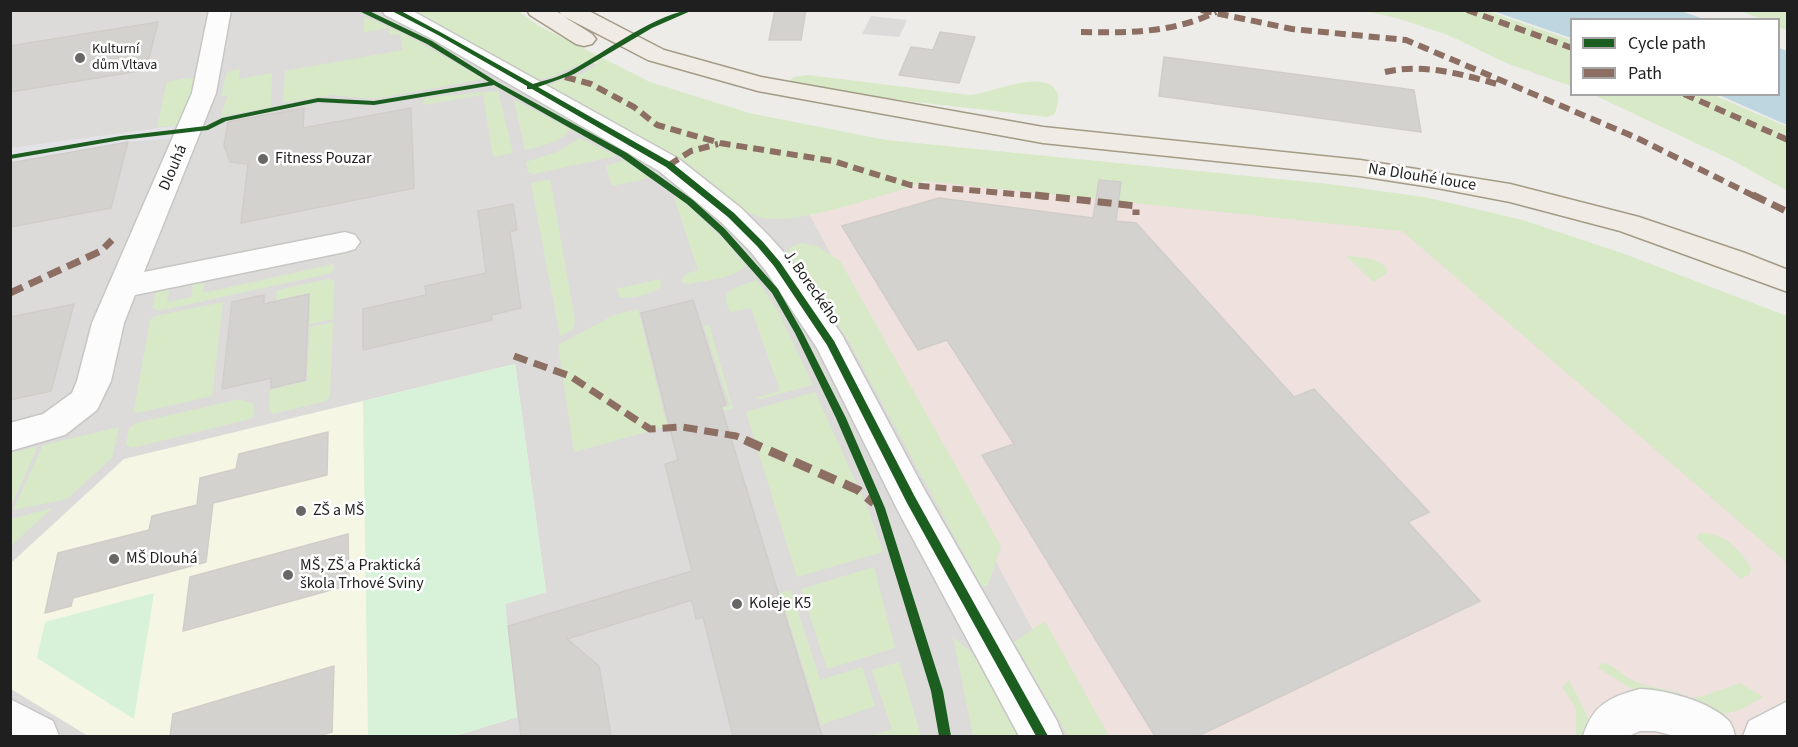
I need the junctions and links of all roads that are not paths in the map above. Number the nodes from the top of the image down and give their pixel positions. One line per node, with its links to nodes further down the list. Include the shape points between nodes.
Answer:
1 (220, 10): 8 (street, Dlouhá, via 204,93)
2 (393, 10): 11 (street, J. Boreckého, via 644,149 703,191 760,244 831,343 910,500)
3 (538, 10): 5 (main road, via 573,33 642,67 727,94 835,116 960,133)
4 (568, 10): 5 (main road, via 656,55 706,71 784,89)
5 (1043, 135): 7 (main road, Na Dlouhé louce, via 1360,168 1510,193 1629,225)
6 (345, 242): 8 (street)
7 (1788, 282)
8 (123, 287): 9 (street, Dlouhá, via 85,401 53,425)
9 (10, 437)
10 (1788, 722): 14 (street)
11 (1042, 736)
12 (1604, 736): 13 (street, via 1612,722 1643,709 1666,712)
13 (1714, 736)
14 (1764, 736)

